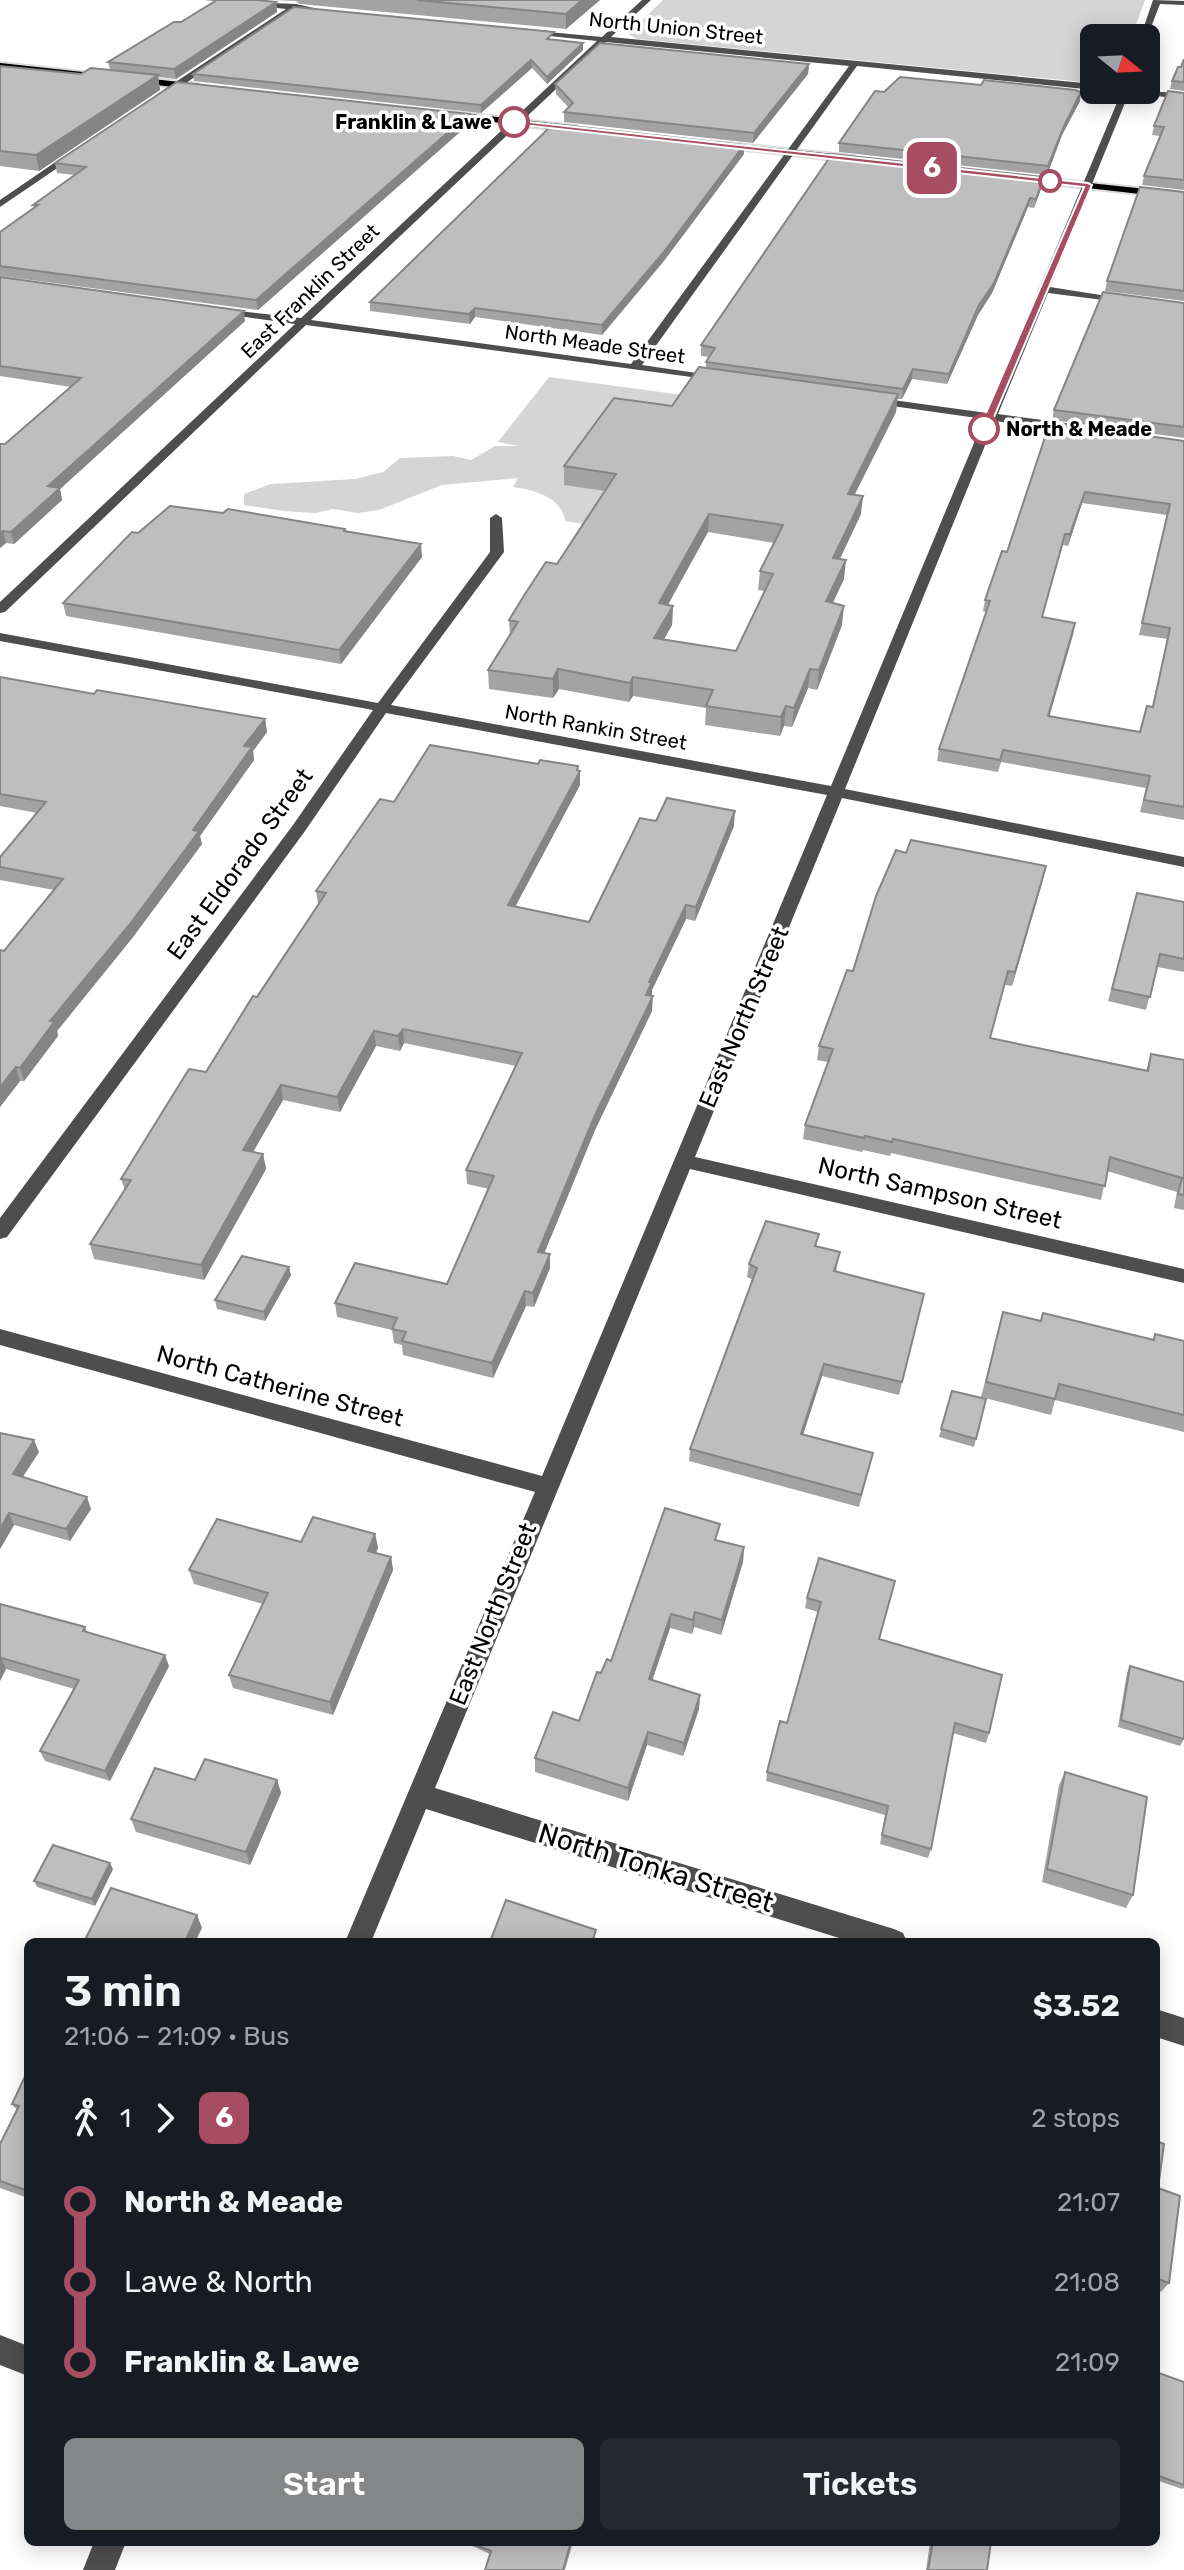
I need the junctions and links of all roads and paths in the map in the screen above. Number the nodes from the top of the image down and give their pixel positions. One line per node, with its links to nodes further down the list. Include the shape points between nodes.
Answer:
1 (208, 0): 6 (street)
2 (306, 0): 6 (street)
3 (647, 0): 10 (street, East Franklin Street)
4 (1157, 0): 5 (street); 8 (street)
5 (1184, 3)
6 (293, 8): 7 (street); 15 (street)
7 (333, 12)
8 (1149, 24)
9 (520, 31): 10 (street, North Union Street)
10 (604, 39): 11 (street, North Union Street); 23 (street, East Franklin Street)
11 (854, 64): 16 (street, North Union Street); 27 (street)
12 (0, 66): 13 (main road)
13 (98, 76)
14 (127, 79): 15 (main road)
15 (177, 85): 17 (main road); 20 (street)
16 (1080, 86)
17 (216, 89)
18 (1160, 94): 19 (street)
19 (1184, 96)
20 (154, 100)
21 (1119, 104): 30 (street, East North Street)
22 (429, 112): 23 (main road)
23 (514, 122): 24 (main road); 36 (street, East Franklin Street)
24 (585, 130)
25 (92, 142): 32 (street)
26 (706, 143): 27 (main road)
27 (791, 152): 28 (main road); 37 (street)
28 (864, 161)
29 (1000, 176): 30 (main road)
30 (1088, 185): 31 (main road); 33 (street, East North Street)
31 (1184, 196)
32 (0, 204)
33 (1044, 289): 34 (street); 40 (street, East North Street)
34 (1138, 301)
35 (199, 308): 36 (street, North Meade Street)
36 (304, 322): 37 (street, North Meade Street); 43 (street, East Franklin Street)
37 (634, 368): 38 (street, North Meade Street)
38 (727, 380)
39 (851, 397): 40 (street)
40 (989, 416): 41 (street); 46 (street, East North Street)
41 (1090, 431)
42 (496, 518): 45 (street, East Eldorado Street, via 497,552)
43 (0, 609)
44 (0, 637): 45 (street, North Rankin Street)
45 (382, 708): 46 (street, North Rankin Street); 49 (street, East Eldorado Street)
46 (837, 792): 47 (street, North Rankin Street); 48 (street, East North Street)
47 (1184, 862)
48 (684, 1161): 50 (street, North Sampson Street); 52 (street, East North Street)
49 (0, 1232)
50 (1184, 1276)
51 (0, 1337): 52 (street, North Catherine Street)
52 (546, 1486): 53 (street, East North Street)
53 (419, 1795): 54 (street, East North Street); 55 (street, North Tonka Street)
54 (360, 1938)
55 (881, 1938)
56 (1160, 2024): 57 (street)
57 (1184, 2032)
58 (0, 2350): 59 (street)
59 (24, 2359)
60 (108, 2546): 61 (street)
61 (99, 2570)

